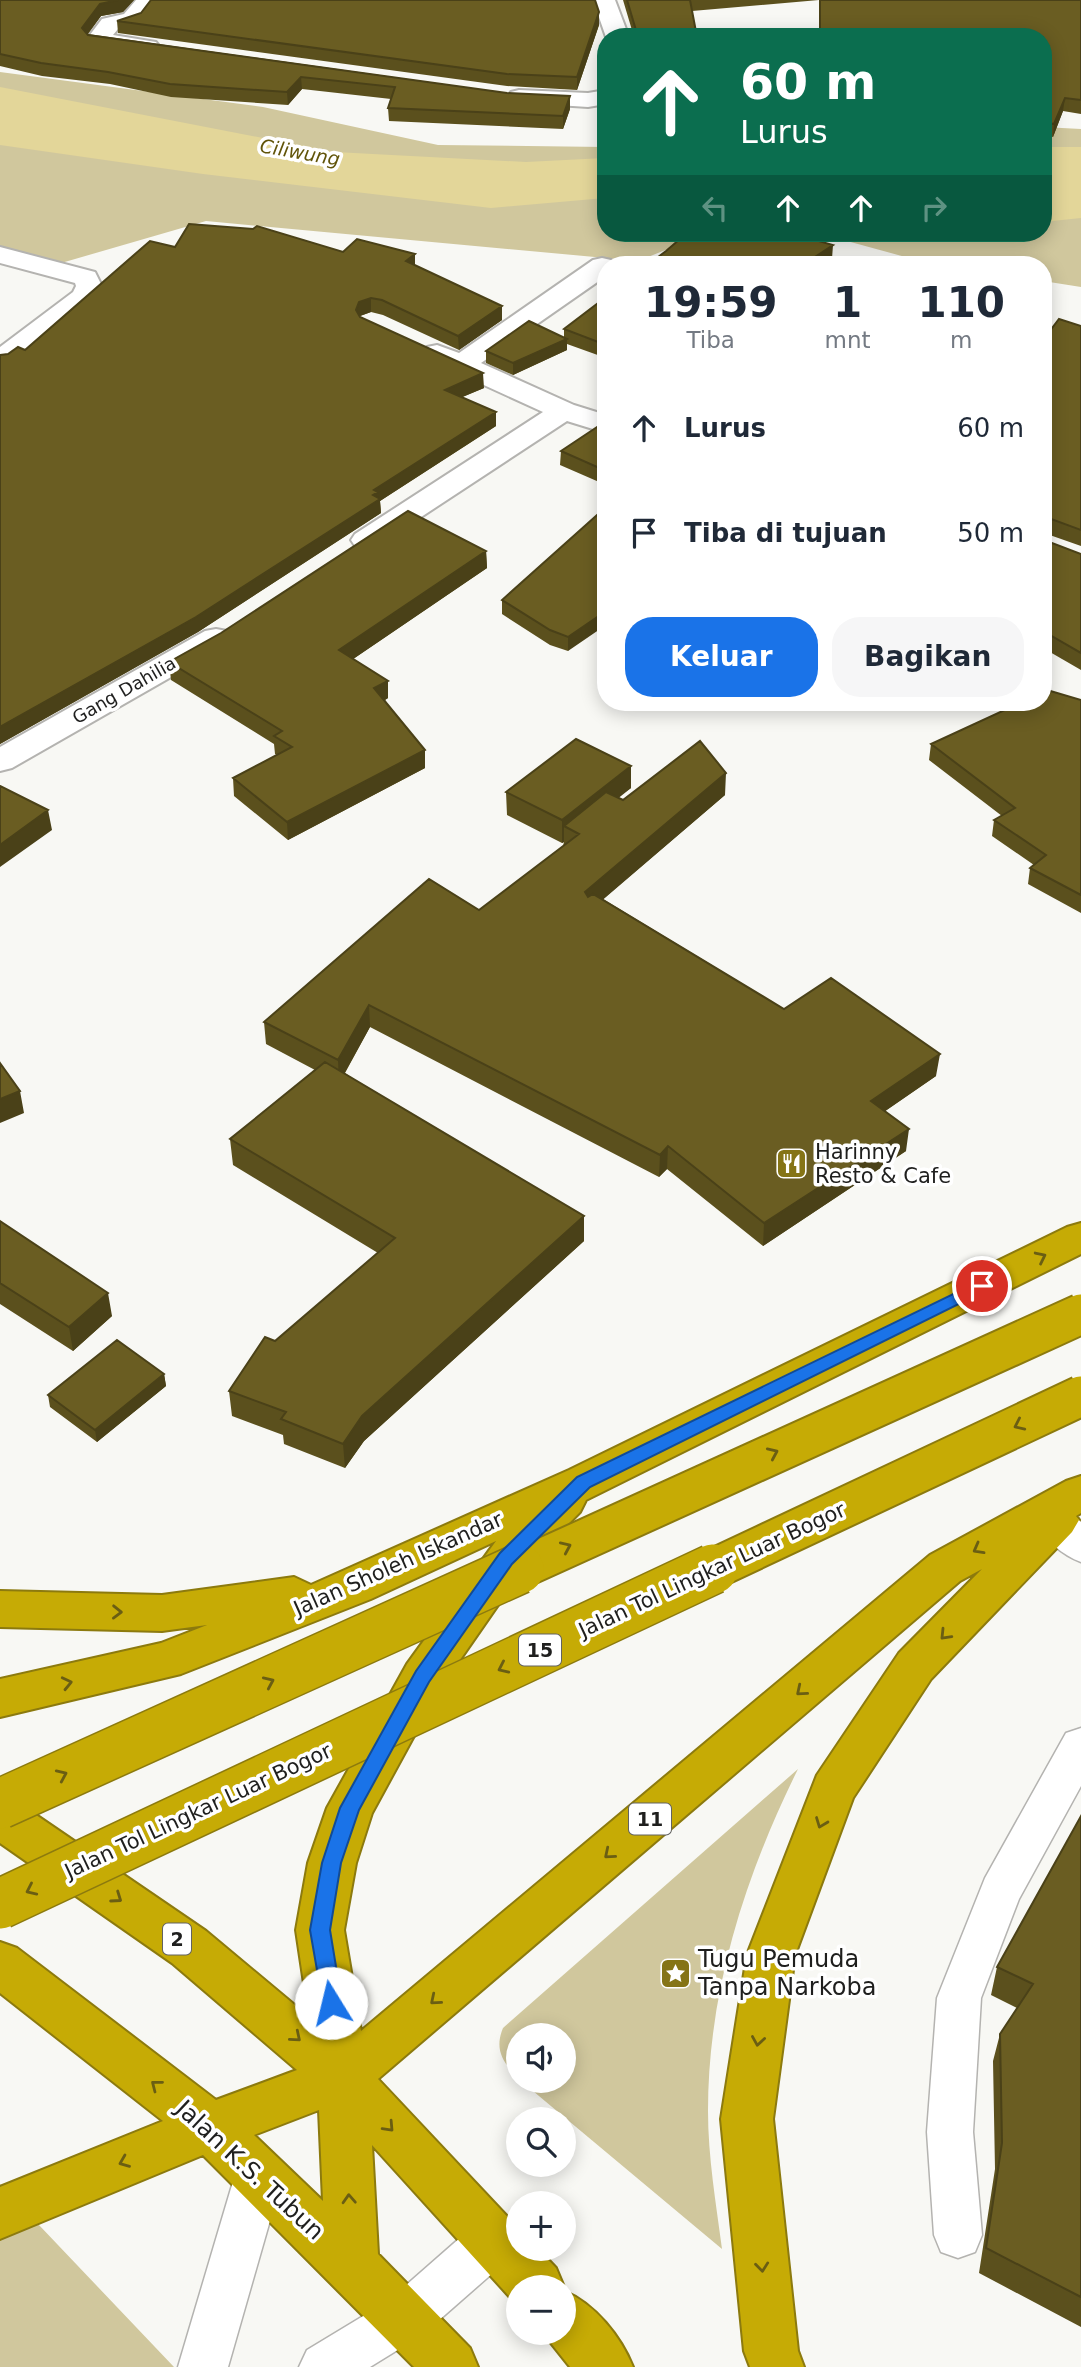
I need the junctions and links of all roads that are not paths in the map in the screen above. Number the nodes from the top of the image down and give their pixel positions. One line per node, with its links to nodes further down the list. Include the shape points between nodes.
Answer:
1 (148, 0): 4 (street, via 132,19 110,24 98,40)
2 (604, 0): 3 (street)
3 (615, 28)
4 (166, 49)
5 (494, 94): 6 (street)
6 (597, 98)
7 (0, 256): 10 (street, via 74,273 86,278 89,286 85,296)
8 (597, 269): 11 (street)
9 (410, 341): 11 (street)
10 (0, 359)
11 (461, 364): 12 (street)
12 (564, 411): 13 (street); 14 (street)
13 (597, 422)
14 (347, 552)
15 (245, 619): 16 (street, Gang Dahilia)
16 (0, 761)
17 (1081, 1237): 20 (highway, Jalan Sholeh Iskandar, one-way to 17)
18 (1081, 1314): 26 (highway, one-way to 18, bridge)
19 (1081, 1396): 28 (highway, Jalan Tol Lingkar Luar Bogor / 15, one-way to 28, bridge)
20 (584, 1482): 22 (highway, Jalan Sholeh Iskandar); 30 (highway, via 506,1559 423,1677 350,1808 332,1863 320,1930)
21 (1075, 1516): 30 (highway, 11, one-way to 30, via 944,1568); 44 (highway, one-way to 44, via 915,1666 833,1789 771,1955 747,2119)
22 (355, 1586): 23 (highway, one-way to 22, via 162,1613); 24 (highway, Jalan Sholeh Iskandar, one-way to 22, via 165,1661)
23 (0, 1609)
24 (0, 1698)
25 (1081, 1746): 34 (lane, via 1000,1892 959,1998 950,2132)
26 (0, 1804)
27 (0, 1817): 30 (highway, 2, one-way to 30, via 189,1947)
28 (0, 1904)
29 (0, 1964): 31 (highway, Jalan K.S. Tubun, one-way to 29)
30 (343, 2077): 31 (highway, 11); 35 (highway, 2, one-way to 35); 36 (highway, one-way to 30)
31 (210, 2127): 32 (highway, Jalan K.S. Tubun); 33 (highway, one-way to 33)
32 (259, 2175): 36 (highway, Jalan K.S. Tubun); 40 (lane)
33 (0, 2213)
34 (958, 2235)
35 (494, 2240): 37 (highway, 2); 38 (lane)
36 (352, 2267): 38 (highway, Jalan K.S. Tubun)
37 (526, 2275)
38 (405, 2318): 41 (lane); 42 (highway, Jalan K.S. Tubun)
39 (576, 2332): 43 (highway)
40 (203, 2367)
41 (324, 2367)
42 (451, 2367)
43 (606, 2367)
44 (777, 2367)

